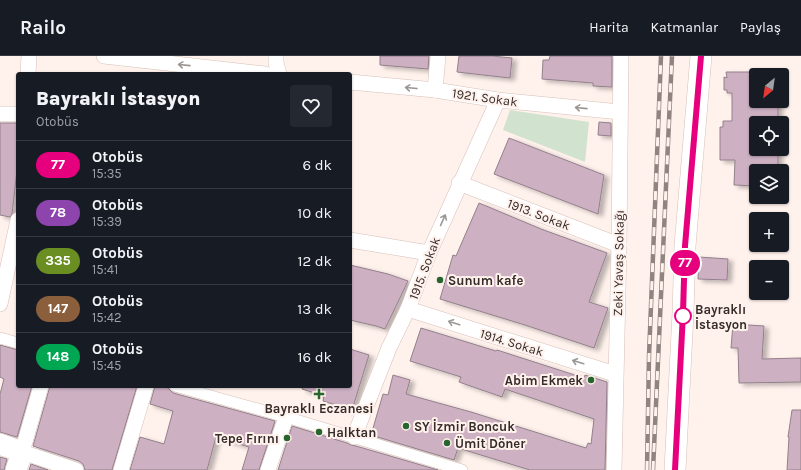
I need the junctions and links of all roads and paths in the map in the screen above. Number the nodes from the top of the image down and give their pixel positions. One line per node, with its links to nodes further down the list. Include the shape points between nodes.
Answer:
1 (29, 56): 7 (street)
2 (104, 56): 8 (street, one-way to 2)
3 (276, 56): 9 (street)
4 (438, 56): 11 (street)
5 (621, 56): 13 (street, Zeki Yavaş Sokağı)
6 (701, 56): 38 (main road, via 685,246)
7 (28, 72)
8 (247, 72)
9 (278, 72)
10 (352, 82): 11 (street, 1921. Sokak, one-way to 10)
11 (435, 90): 12 (street, 1921. Sokak)
12 (498, 100): 13 (street, 1921. Sokak, one-way to 12); 16 (street, 1915. Sokak)
13 (620, 112): 19 (street, Zeki Yavaş Sokağı)
14 (0, 114): 15 (street)
15 (16, 114)
16 (459, 183): 19 (street, 1913. Sokak); 20 (street, 1915. Sokak, one-way to 16)
17 (16, 229): 21 (street)
18 (352, 240): 20 (street)
19 (619, 245): 25 (street, Zeki Yavaş Sokağı)
20 (429, 253): 22 (street, 1915. Sokak)
21 (0, 304)
22 (408, 309): 25 (street, 1914. Sokak, one-way to 22); 30 (street, 1915. Sokak, via 389,348)
23 (0, 338): 24 (street)
24 (16, 342)
25 (615, 374): 37 (street, Zeki Yavaş Sokağı)
26 (40, 388): 32 (street)
27 (145, 388): 34 (street)
28 (183, 388): 29 (street)
29 (286, 417): 30 (street); 35 (street)
30 (354, 437): 36 (street)
31 (0, 444): 32 (main road)
32 (19, 461): 33 (street)
33 (76, 470)
34 (121, 470)
35 (268, 470)
36 (462, 470)
37 (614, 470)
38 (676, 470)

